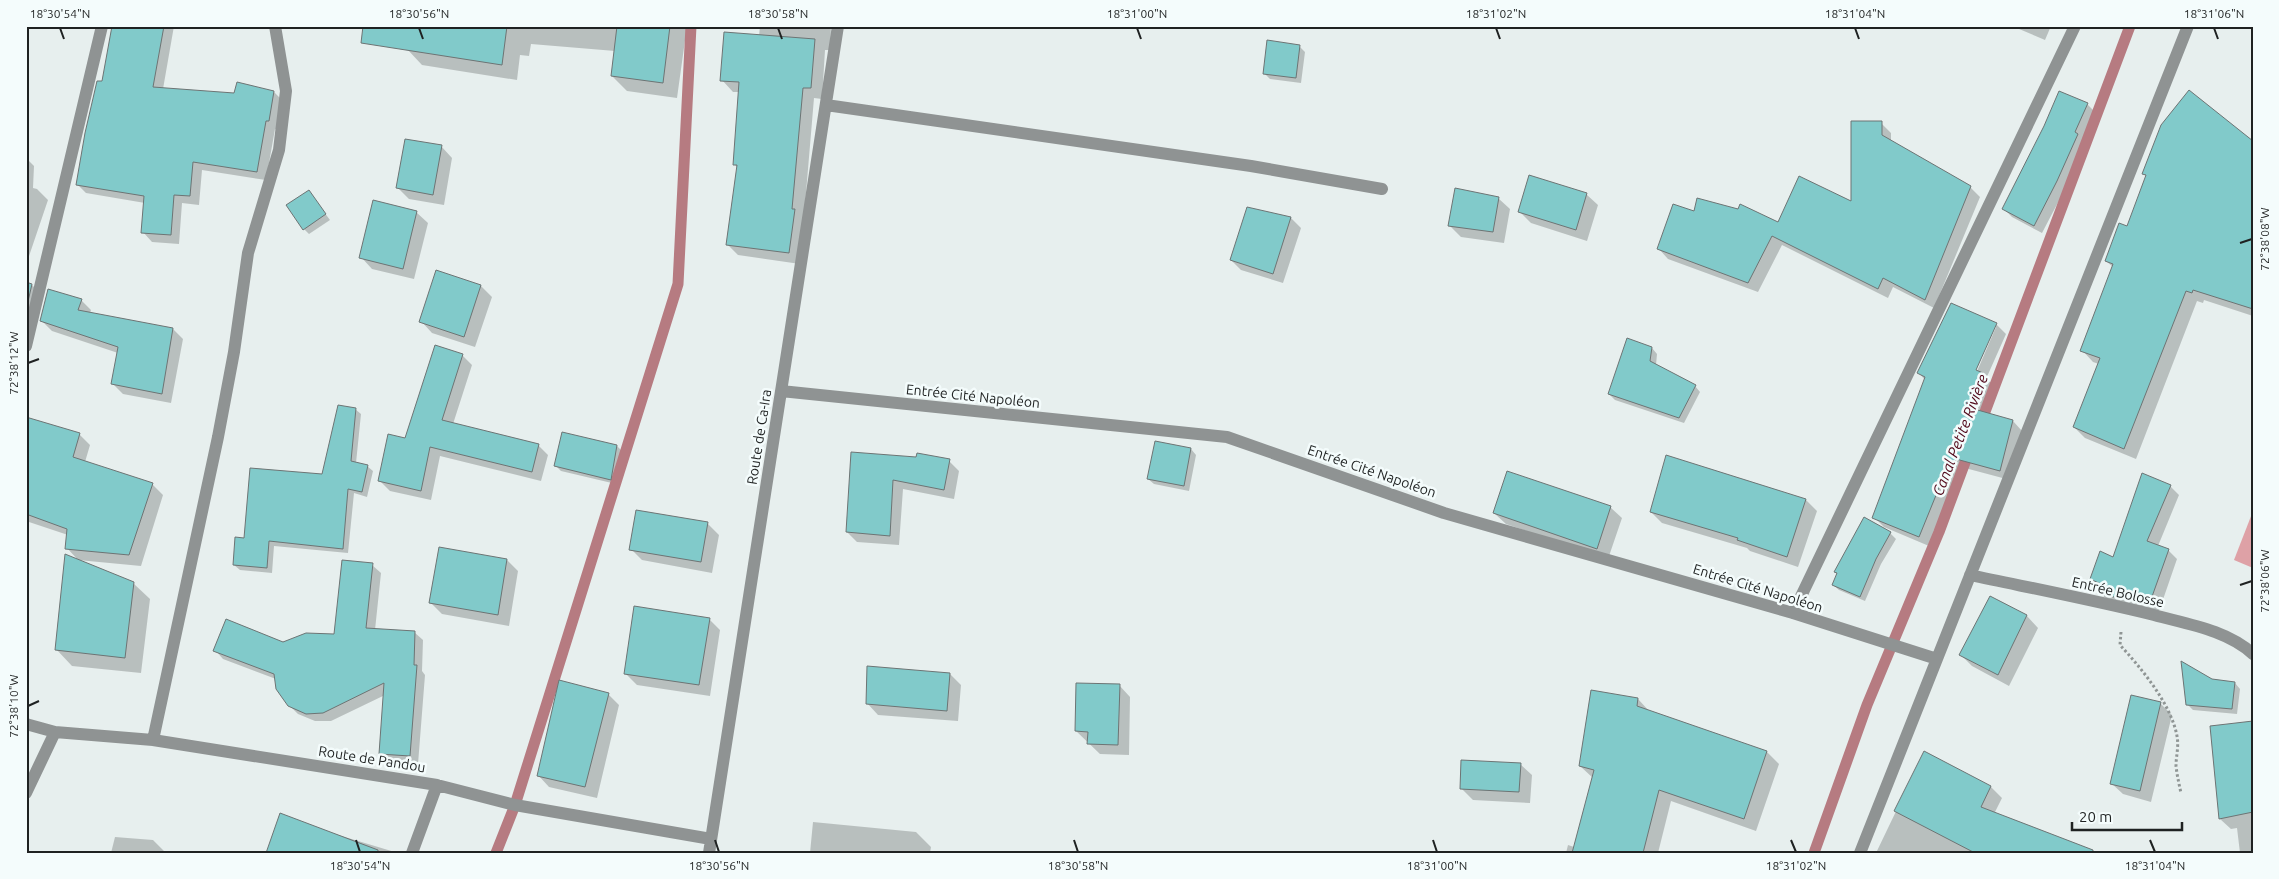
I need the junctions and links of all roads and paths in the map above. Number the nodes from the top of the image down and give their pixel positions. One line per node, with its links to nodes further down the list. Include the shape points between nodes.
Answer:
1 (102, 26): 8 (street)
2 (275, 26): 17 (street, via 286,92 279,150 248,253 218,437)
3 (838, 26): 6 (street, Route de Ca-Ira)
4 (2075, 26): 12 (street)
5 (2188, 26): 10 (street)
6 (826, 105): 7 (street, via 1241,165); 9 (street, Route de Ca-Ira)
7 (1382, 189)
8 (26, 346)
9 (781, 392): 12 (street, Entrée Cité Napoléon, via 1227,437 1444,512); 21 (street, Route de Ca-Ira)
10 (1970, 575): 11 (street, Entrée Bolosse); 14 (street)
11 (2121, 607): 13 (street, Entrée Bolosse, via 2231,639); 20 (path, via 2120,645 2139,665 2173,723 2179,749 2176,765)
12 (1793, 613): 14 (street, Entrée Cité Napoléon)
13 (2253, 654)
14 (1937, 659): 24 (street)
15 (26, 724): 16 (street, Route de Pandou)
16 (55, 732): 17 (street, Route de Pandou); 19 (street)
17 (154, 740): 18 (street, Route de Pandou)
18 (437, 785): 21 (street, Route de Pandou, via 515,804); 22 (street)
19 (26, 793)
20 (2181, 793)
21 (711, 839): 23 (street, Route de Ca-Ira)
22 (412, 853)
23 (709, 853)
24 (1860, 853)

